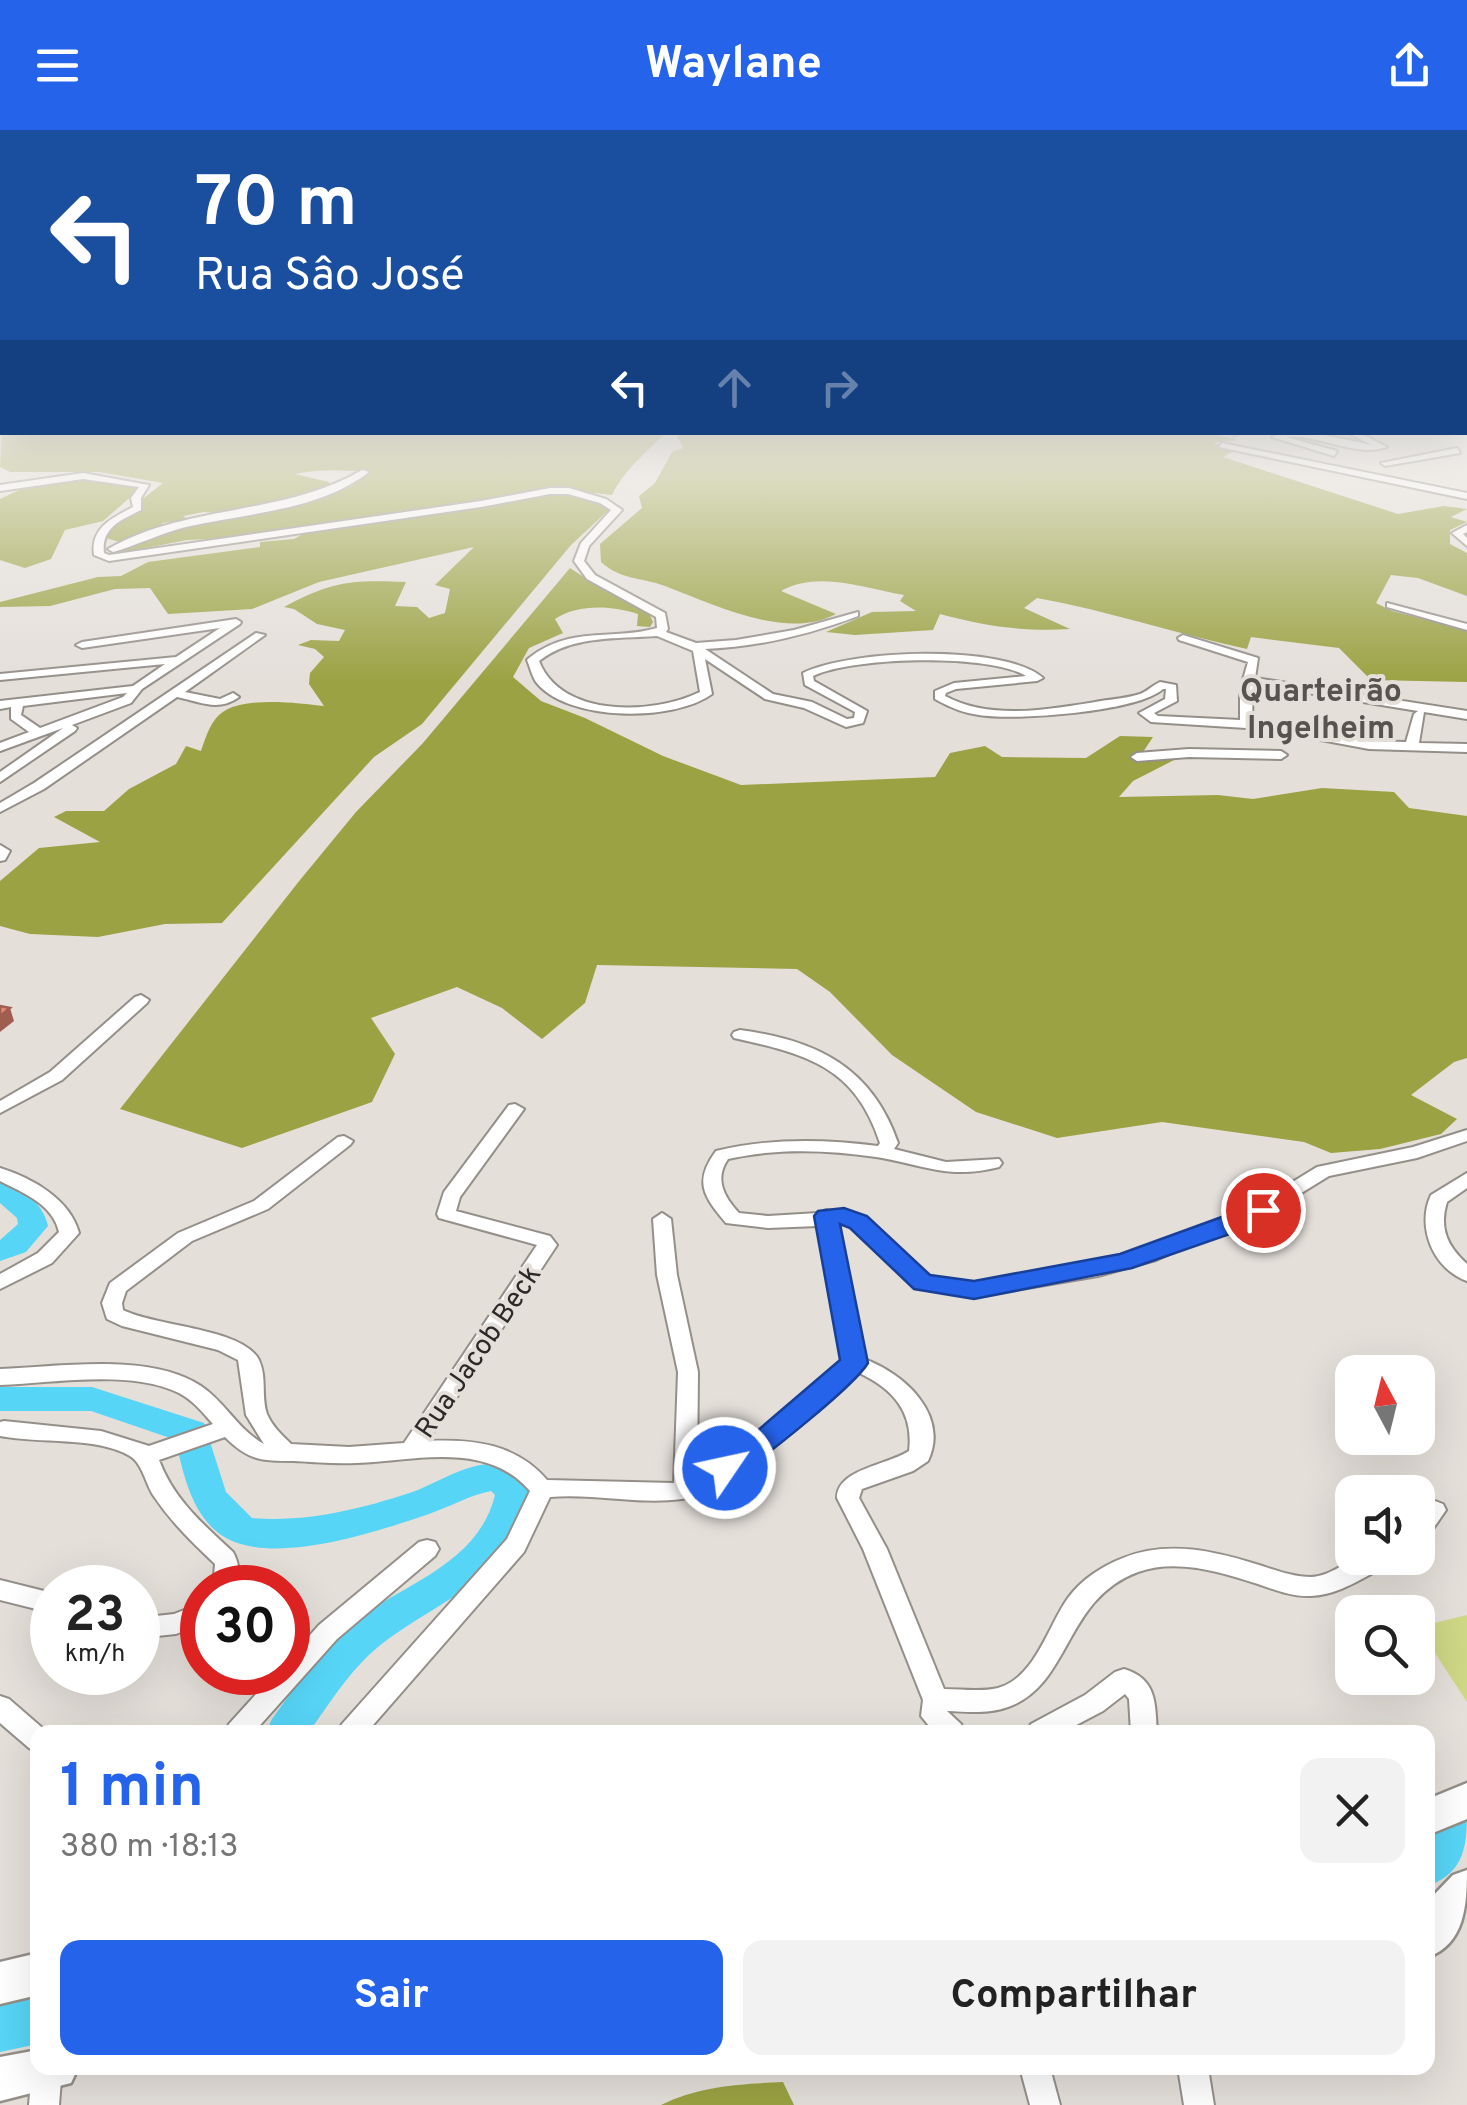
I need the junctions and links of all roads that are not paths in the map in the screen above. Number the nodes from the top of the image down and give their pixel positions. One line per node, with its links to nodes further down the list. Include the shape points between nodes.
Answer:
1 (136, 498): 7 (street, via 138,508 101,533)
2 (301, 498): 7 (street)
3 (510, 498): 7 (street, via 119,558)
4 (593, 498): 11 (street, via 618,510 584,545 579,560 591,577 660,615)
5 (1464, 531): 6 (street, via 1459,538)
6 (1467, 543)
7 (98, 553)
8 (1391, 605): 10 (street)
9 (854, 614): 15 (street, via 757,642)
10 (1467, 627)
11 (658, 634): 15 (street); 15 (street, via 576,639 539,654 534,668 548,687 583,706 664,708 706,694)
12 (260, 635): 17 (street)
13 (1183, 638): 20 (street, via 1252,658 1256,664)
14 (82, 645): 16 (street, via 236,622)
15 (696, 648): 29 (street, via 759,692 808,705 838,722 859,720 860,712 809,683 810,671 846,661 912,658 1011,665 1037,676 941,692 956,707 1052,711 1144,697 1163,684 1172,687 1173,699 1145,712 1150,718)
16 (192, 651): 17 (street); 18 (street)
17 (230, 654): 21 (street)
18 (177, 660): 19 (street); 23 (street)
19 (0, 677)
20 (1248, 680): 27 (street); 29 (street)
21 (176, 692): 22 (street, via 222,704); 37 (street)
22 (233, 698)
23 (113, 699): 24 (street); 28 (street)
24 (18, 703): 25 (street); 31 (street, via 15,716)
25 (0, 704)
26 (1420, 714): 32 (street)
27 (1467, 716)
28 (76, 719): 31 (street); 36 (street)
29 (1246, 723): 30 (street)
30 (1262, 724): 32 (street, via 1358,743); 35 (street, via 1262,747 1286,754)
31 (39, 733): 33 (street)
32 (1412, 744): 34 (street)
33 (0, 747)
34 (1467, 748)
35 (1137, 757)
36 (0, 778)
37 (0, 808)
38 (0, 849): 39 (street)
39 (0, 857)
40 (141, 1000): 42 (street, via 56,1076)
41 (740, 1035): 46 (street, via 794,1044 851,1078 886,1130 890,1143)
42 (0, 1108)
43 (515, 1109): 60 (street, Rua Jacob Beck, via 451,1196 446,1214 547,1244)
44 (1467, 1135): 50 (street, via 1322,1171 1244,1220 1149,1255 974,1290 923,1283 858,1222)
45 (344, 1140): 59 (street, via 261,1205 185,1237 117,1288 112,1303 114,1314 151,1332 243,1352 258,1418)
46 (883, 1152): 47 (street, via 936,1167); 50 (street, via 758,1149 715,1160 714,1197 733,1218)
47 (993, 1164)
48 (0, 1174): 52 (street, via 59,1210 69,1233)
49 (1467, 1179): 53 (street, via 1438,1199 1432,1224 1436,1243)
50 (826, 1216): 54 (street)
51 (662, 1220): 62 (street, via 688,1372)
52 (5, 1273)
53 (1467, 1274)
54 (854, 1363): 62 (street, via 760,1444); 68 (street, via 900,1384 916,1418 920,1455 854,1483 848,1498)
55 (0, 1377): 57 (street, via 129,1375 168,1381 198,1394)
56 (4, 1429): 58 (street)
57 (222, 1430): 58 (street); 59 (street, via 266,1454)
58 (156, 1451): 64 (street, via 154,1480)
59 (284, 1452): 60 (street)
60 (410, 1452): 61 (street, via 492,1453 524,1467)
61 (542, 1489): 62 (street, via 574,1484); 71 (street, via 516,1545)
62 (685, 1490)
63 (427, 1549): 70 (street, via 328,1632)
64 (227, 1565)
65 (1347, 1575): 68 (street, via 1313,1587 1184,1558 1134,1564 1105,1578 1076,1605 1019,1690 1003,1698)
66 (0, 1590): 67 (street)
67 (30, 1598)
68 (936, 1700): 72 (street, via 934,1716)
69 (0, 1707): 75 (street)
70 (244, 1725)
71 (357, 1725)
72 (944, 1725)
73 (1053, 1725): 74 (street, via 1124,1680 1141,1696)
74 (1143, 1725)
75 (30, 1733)
76 (1467, 1802): 77 (main road)
77 (1435, 1814)
78 (1467, 1889): 79 (main road)
79 (1435, 1926)
80 (30, 1976): 81 (main road)
81 (0, 1984)
82 (1037, 2075): 86 (street)
83 (1194, 2075): 87 (street)
84 (0, 2078): 85 (main road)
85 (48, 2078)
86 (1045, 2105)
87 (1199, 2105)

